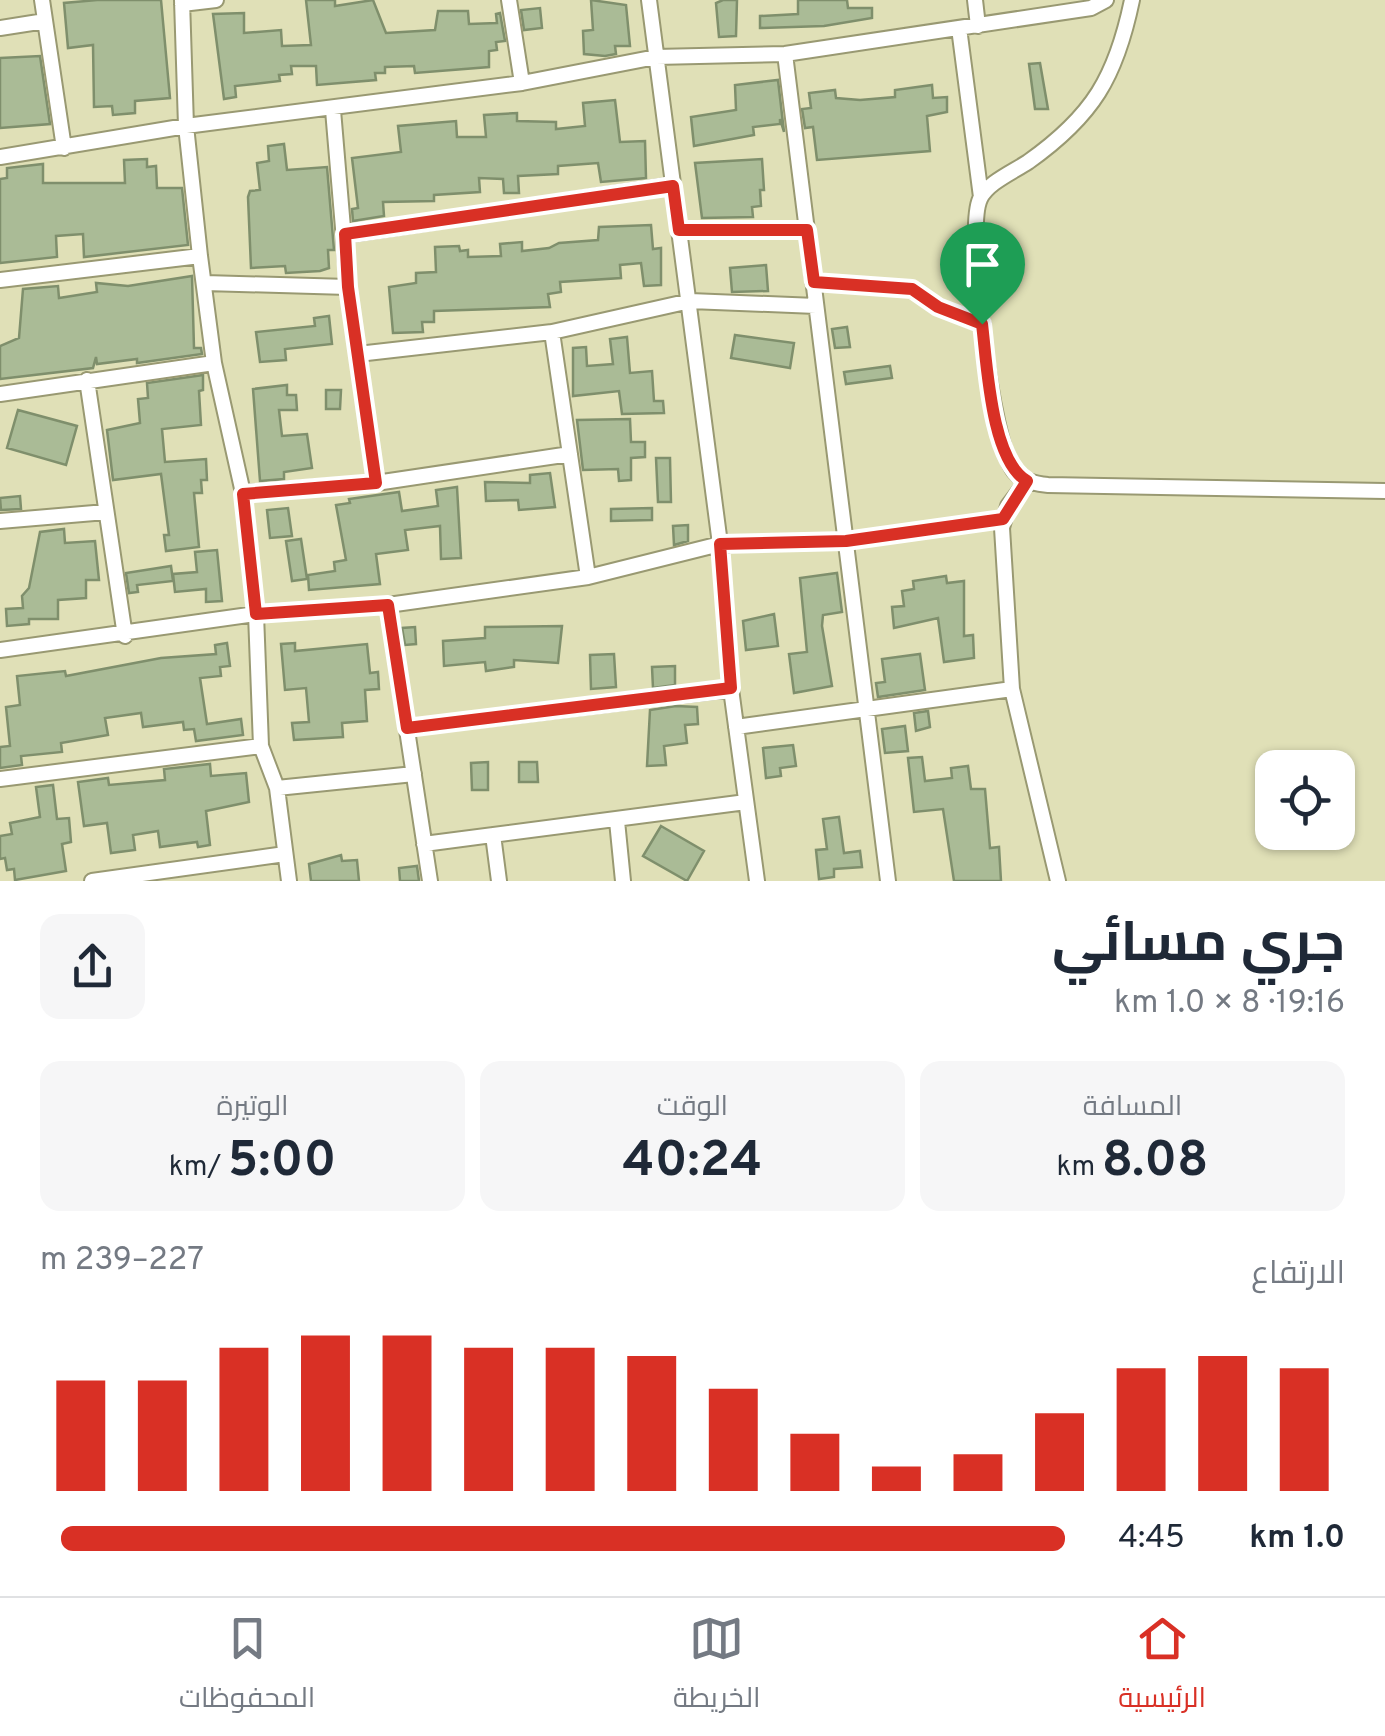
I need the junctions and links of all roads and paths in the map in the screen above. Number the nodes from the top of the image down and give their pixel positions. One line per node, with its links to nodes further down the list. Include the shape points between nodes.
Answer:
1 (42, 0): 10 (street)
2 (216, 0): 8 (street)
3 (510, 0): 16 (street)
4 (649, 0): 15 (street)
5 (975, 0): 11 (street)
6 (1106, 0): 9 (street)
7 (1132, 0): 22 (street, via 1122,49 1093,104 1060,138)
8 (182, 2): 18 (street)
9 (1090, 4): 11 (street)
10 (45, 21): 12 (street); 19 (street)
11 (978, 26): 13 (street)
12 (0, 28)
13 (959, 28): 14 (street); 22 (street)
14 (785, 54): 15 (street); 24 (street)
15 (656, 57): 16 (street); 21 (street)
16 (522, 83): 17 (street)
17 (333, 110): 18 (street); 25 (street)
18 (186, 126): 19 (street); 26 (street)
19 (64, 148): 20 (street)
20 (0, 156)
21 (673, 186): 23 (street); 25 (street)
22 (981, 196): 33 (street, via 976,226)
23 (679, 230): 24 (street); 31 (street)
24 (807, 230): 28 (street)
25 (345, 234): 30 (street)
26 (200, 256): 27 (street); 29 (street)
27 (0, 280)
28 (814, 282): 32 (street); 33 (street, via 912,289)
29 (205, 283): 30 (street); 36 (street)
30 (348, 287): 35 (street)
31 (690, 301): 32 (street); 34 (street); 48 (street)
32 (816, 306): 47 (street)
33 (982, 324): 40 (street, via 1002,447 1014,472)
34 (552, 332): 35 (street); 39 (street)
35 (358, 354): 41 (street)
36 (214, 363): 37 (street); 43 (street)
37 (88, 380): 38 (street); 44 (street)
38 (0, 394)
39 (570, 454): 41 (street); 49 (street)
40 (1027, 481): 42 (street); 45 (street)
41 (376, 483): 43 (street)
42 (1385, 492)
43 (243, 494): 51 (street)
44 (106, 512): 46 (street); 52 (street)
45 (1003, 519): 47 (street); 55 (street)
46 (0, 521)
47 (846, 541): 48 (street); 56 (street)
48 (720, 544): 49 (street); 54 (street)
49 (588, 577): 50 (street)
50 (388, 605): 51 (street); 58 (street)
51 (256, 614): 52 (street); 59 (street)
52 (124, 636): 53 (street)
53 (0, 650)
54 (731, 688): 57 (street); 58 (street)
55 (1012, 689): 56 (street); 76 (street)
56 (866, 710): 57 (street); 75 (street)
57 (736, 727): 63 (street)
58 (407, 728): 60 (street)
59 (261, 746): 61 (street); 62 (street)
60 (414, 774): 62 (street); 66 (street)
61 (0, 779)
62 (278, 788): 67 (street)
63 (746, 802): 64 (street); 74 (street)
64 (617, 821): 65 (street); 73 (street)
65 (493, 836): 66 (street); 72 (street)
66 (424, 844): 71 (street)
67 (285, 854): 68 (street); 70 (street)
68 (149, 877): 69 (street)
69 (92, 881)
70 (289, 881)
71 (430, 881)
72 (499, 881)
73 (622, 881)
74 (757, 881)
75 (888, 881)
76 (1058, 881)

